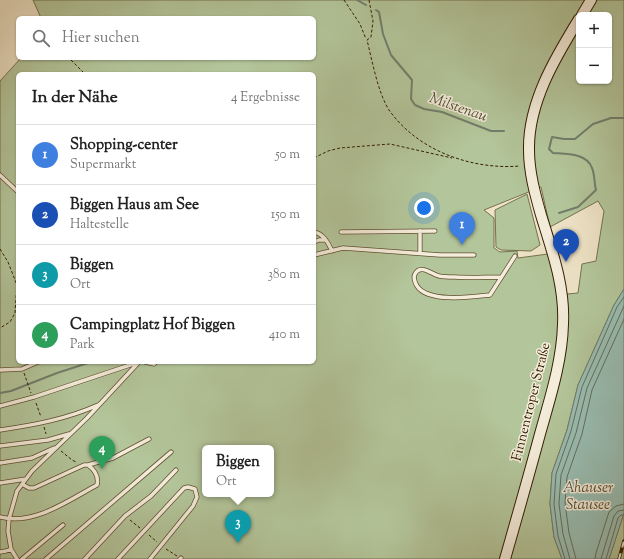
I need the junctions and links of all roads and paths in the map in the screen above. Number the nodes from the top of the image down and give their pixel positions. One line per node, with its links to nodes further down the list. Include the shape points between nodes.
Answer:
1 (344, 0): 6 (path)
2 (369, 0): 6 (path, via 373,21 371,37)
3 (591, 0): 4 (main road)
4 (584, 12)
5 (576, 24): 11 (main road, Finnentroper Straße, via 555,60 539,97 530,131)
6 (367, 40): 10 (path, via 388,109 404,127 429,146)
7 (71, 60): 8 (path)
8 (83, 72)
9 (316, 157): 10 (path, via 340,148 390,144)
10 (454, 158): 11 (path, via 478,165)
11 (530, 165): 65 (main road, Finnentroper Straße, via 559,275 564,318 561,350 546,414)
12 (0, 175): 13 (lane)
13 (16, 190)
14 (420, 231): 15 (lane); 16 (lane); 22 (lane)
15 (435, 231)
16 (341, 232)
17 (316, 233): 18 (lane)
18 (327, 240): 19 (lane); 21 (lane)
19 (316, 242)
20 (0, 248): 27 (path)
21 (332, 251): 22 (lane, via 343,248); 23 (lane)
22 (420, 254): 24 (lane)
23 (316, 255)
24 (474, 255)
25 (515, 256): 26 (lane)
26 (501, 277): 26 (lane, via 490,295 443,298 420,291 414,277 423,269 439,276)
27 (16, 281)
28 (16, 303): 29 (path, via 10,322)
29 (0, 328)
30 (33, 364): 33 (lane)
31 (132, 364): 37 (lane)
32 (136, 364): 36 (lane)
33 (22, 369): 34 (lane); 35 (path)
34 (0, 370)
35 (29, 387)
36 (101, 403): 38 (lane, via 79,413 43,423); 39 (lane)
37 (0, 406)
38 (0, 430)
39 (70, 434): 41 (lane, via 48,440); 42 (lane)
40 (149, 439): 45 (lane, via 113,458)
41 (0, 446)
42 (57, 447): 44 (lane, via 32,458); 45 (path, via 72,460); 47 (lane)
43 (171, 452): 61 (lane)
44 (0, 463)
45 (86, 465): 49 (lane, via 34,488); 52 (lane, via 98,476 97,485 56,508 32,516)
46 (176, 470): 50 (lane, via 151,496)
47 (26, 479): 48 (lane); 49 (lane)
48 (0, 483)
49 (22, 484): 52 (lane, via 17,491)
50 (125, 516): 54 (path); 62 (lane)
51 (0, 517): 52 (lane)
52 (9, 519): 56 (lane)
53 (63, 525): 60 (lane)
54 (144, 530): 55 (path); 55 (lane, via 184,488 195,489 197,496 193,506); 63 (lane)
55 (161, 545): 58 (path); 64 (lane)
56 (11, 549): 57 (lane); 59 (lane)
57 (0, 552)
58 (180, 558)
59 (17, 559)
60 (22, 559)
61 (46, 559)
62 (85, 559)
63 (118, 559)
64 (150, 559)
65 (505, 559)

